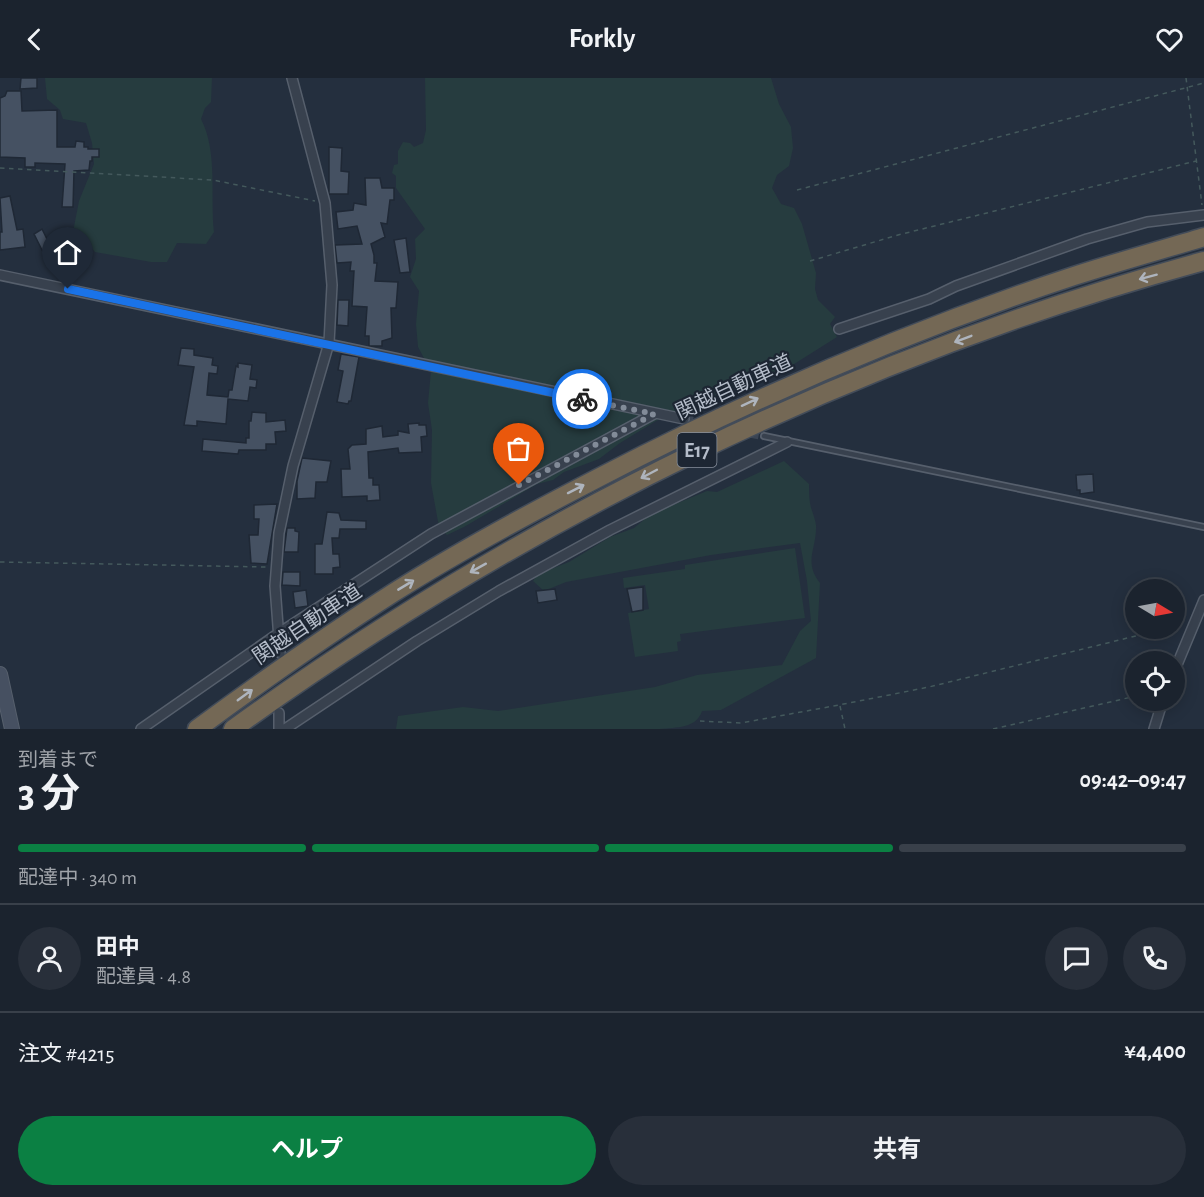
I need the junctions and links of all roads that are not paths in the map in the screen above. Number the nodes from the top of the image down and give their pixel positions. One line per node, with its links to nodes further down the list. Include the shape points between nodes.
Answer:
1 (292, 78): 7 (street, via 325,203 332,285)
2 (1204, 216): 6 (street, via 1148,222 1088,239)
3 (1204, 237): 22 (highway, 関越自動車道 / E17, one-way to 3, via 394,593 493,533 752,401 912,334 1076,275)
4 (1204, 261): 23 (highway, 関越自動車道 / E17, one-way to 23, via 1134,280 987,330 802,403 681,458 461,578)
5 (0, 275): 7 (street)
6 (839, 329)
7 (329, 343): 8 (street); 14 (street, via 293,466 279,533 275,586)
8 (654, 414): 9 (street); 14 (street, via 451,522)
9 (684, 419)
10 (764, 436): 11 (lane)
11 (787, 442): 12 (lane); 25 (street, via 628,520 499,591 417,640)
12 (1204, 527)
13 (1204, 600): 15 (street)
14 (279, 633): 16 (street); 21 (street)
15 (1183, 651)
16 (280, 653)
17 (0, 674): 20 (street)
18 (1160, 711): 26 (street)
19 (279, 713): 24 (street)
20 (12, 729)
21 (141, 729)
22 (197, 729)
23 (233, 729)
24 (279, 729)
25 (285, 729)
26 (1154, 729)

